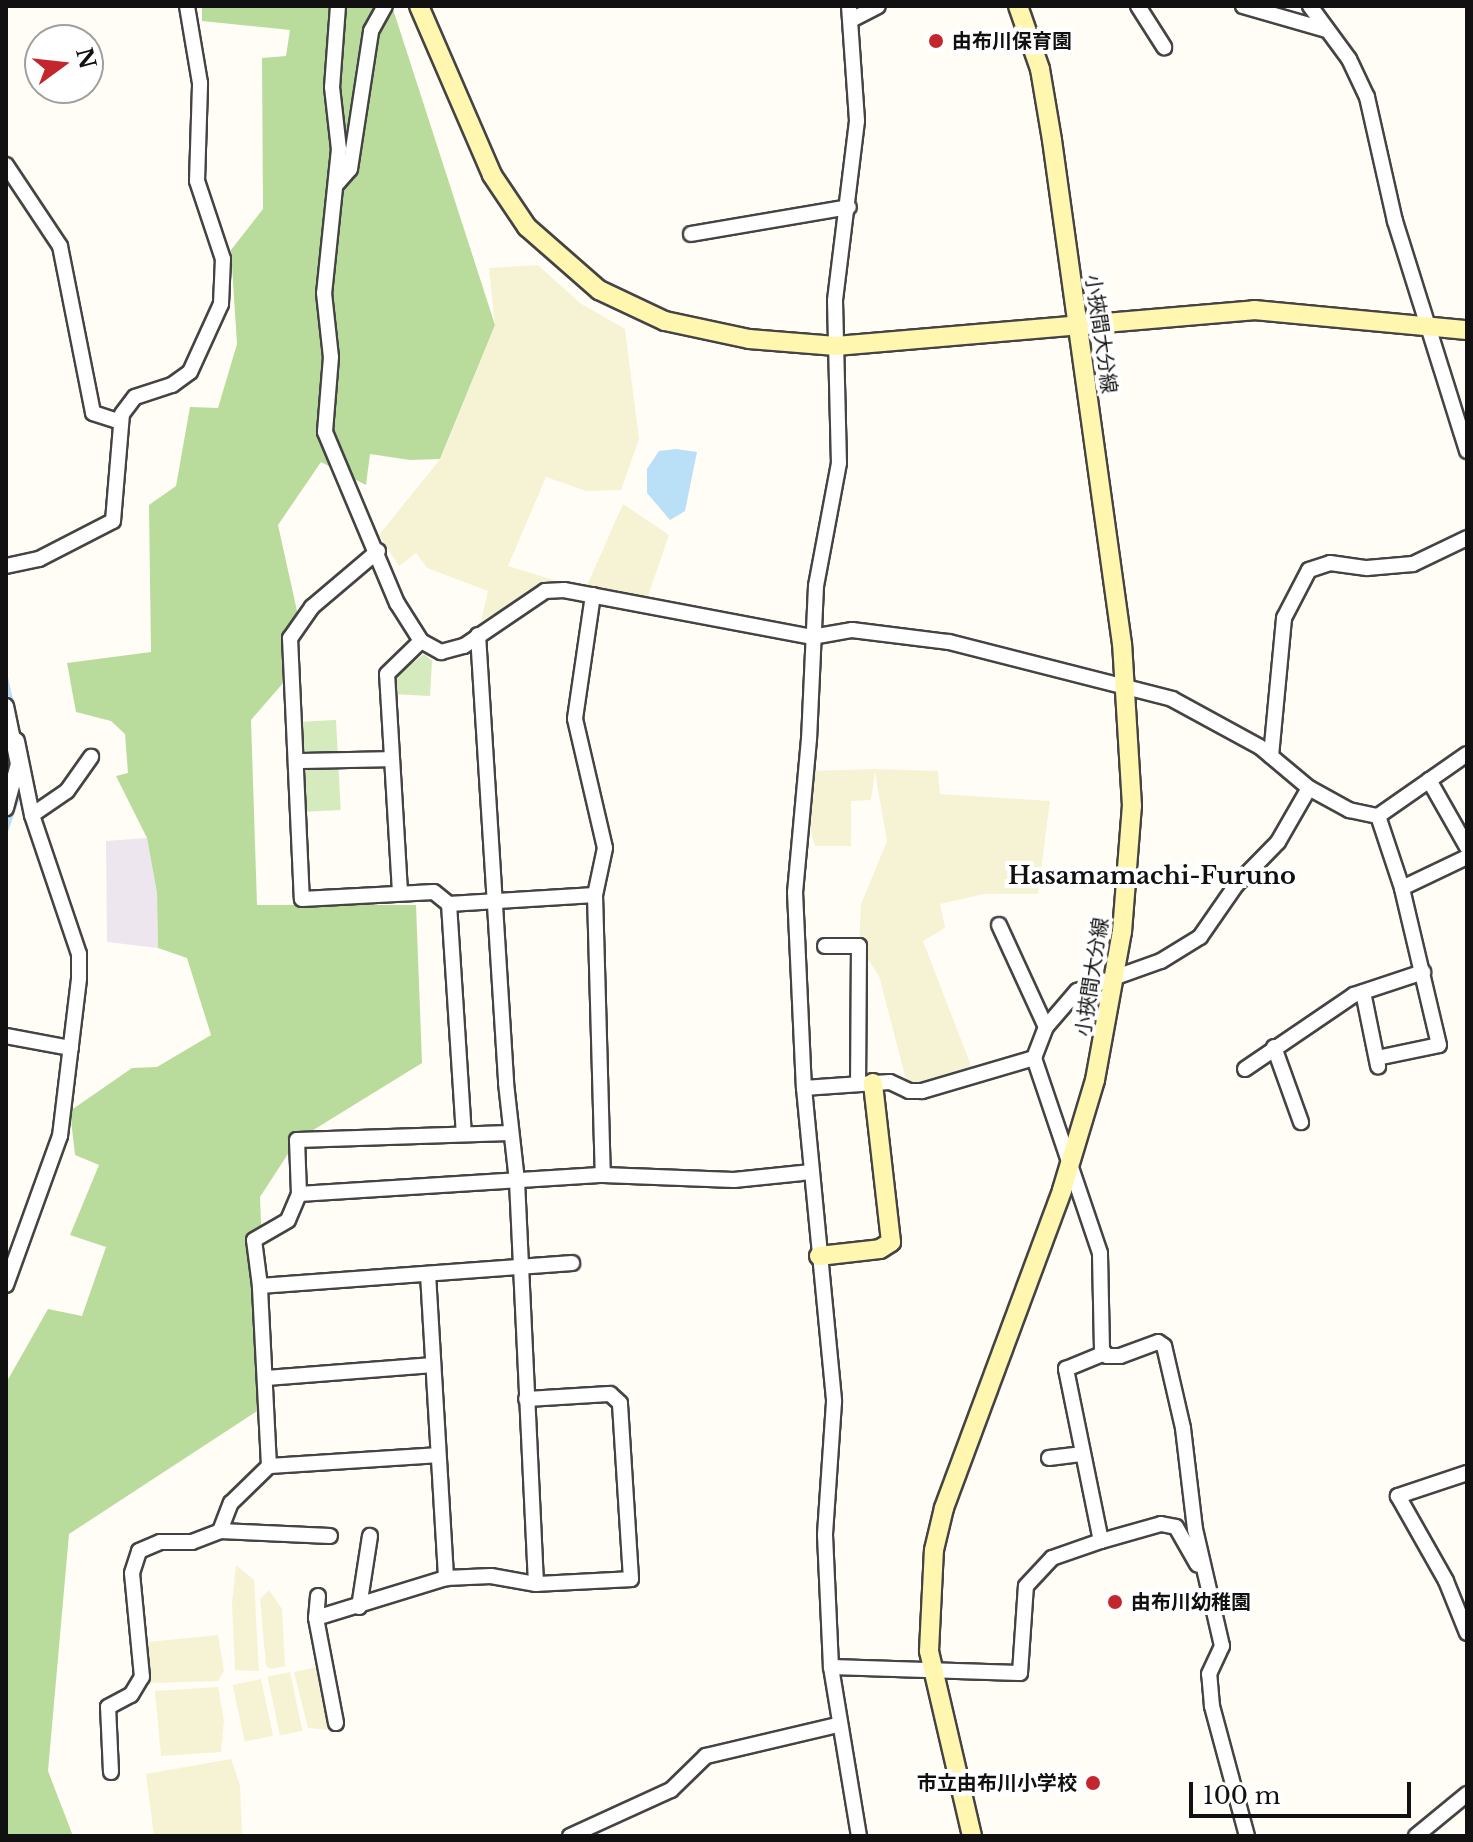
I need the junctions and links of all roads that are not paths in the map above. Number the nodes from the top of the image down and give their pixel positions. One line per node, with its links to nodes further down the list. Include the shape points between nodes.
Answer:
1 (187, 6): 21 (street, via 200,83 197,181 223,259 225,288 190,372 172,385 135,397)
2 (338, 6): 14 (street, via 332,79 339,149)
3 (385, 6): 14 (street, via 371,31 350,169)
4 (419, 6): 20 (main road, via 492,175 527,227 559,260 613,298 665,321 749,339)
5 (878, 6): 10 (street)
6 (1018, 6): 18 (main road, 小挾間大分線, via 1042,83)
7 (1138, 6): 12 (street)
8 (1243, 6): 11 (street)
9 (1310, 6): 11 (street)
10 (850, 13): 15 (street, via 858,81)
11 (1326, 30): 17 (street, via 1349,59 1367,97 1395,221)
12 (1164, 47)
13 (6, 165): 21 (street, via 60,246 93,413)
14 (336, 185): 24 (street, via 324,293 331,357 325,432)
15 (849, 207): 16 (street); 20 (street, via 835,301)
16 (691, 234)
17 (1430, 325): 18 (main road, via 1254,310); 19 (main road); 22 (street)
18 (1078, 326): 20 (main road); 30 (main road, 小挾間大分線)
19 (1467, 330)
20 (836, 346): 28 (street, via 839,463 822,540)
21 (120, 422): 25 (street, via 113,521 39,559)
22 (1467, 451)
23 (1467, 538): 34 (street, via 1413,564 1367,568 1330,563 1309,570 1284,618)
24 (378, 551): 29 (street, via 397,603); 37 (street, via 312,607 290,638)
25 (6, 566)
26 (593, 595): 27 (street, via 545,591); 28 (street); 47 (street, via 575,719 605,848)
27 (478, 635): 29 (street, via 441,652); 48 (street)
28 (812, 637): 30 (street, via 852,630 949,642); 62 (street, via 795,892)
29 (421, 641): 36 (street, via 387,674)
30 (1126, 686): 34 (street, via 1205,714); 53 (main road, 小挾間大分線, via 1131,836)
31 (6, 706): 32 (street)
32 (17, 741): 40 (street, via 18,764); 41 (street)
33 (1467, 754): 38 (street)
34 (1271, 756): 39 (street)
35 (91, 757): 41 (street, via 67,791)
36 (390, 759): 37 (street); 46 (street)
37 (297, 761): 46 (street, via 302,899)
38 (1429, 780): 42 (street); 43 (street)
39 (1309, 788): 42 (street, via 1349,810); 53 (street, via 1278,842 1236,885 1200,937 1184,950)
40 (6, 808)
41 (32, 815): 58 (street, via 79,954)
42 (1378, 816): 45 (street)
43 (1467, 847)
44 (1467, 857): 45 (street)
45 (1402, 888): 52 (street)
46 (400, 892): 49 (street, via 434,892)
47 (595, 895): 48 (street); 68 (street)
48 (494, 902): 49 (street); 64 (street)
49 (449, 904): 65 (street)
50 (999, 925): 55 (street)
51 (825, 946): 61 (street, via 859,946)
52 (1423, 972): 54 (street); 54 (street, via 1439,1045 1378,1063)
53 (1116, 976): 55 (street, via 1077,991); 66 (main road, 小挾間大分線, via 1102,1051)
54 (1363, 992): 57 (street)
55 (1046, 1027): 59 (street)
56 (6, 1036): 58 (street)
57 (1274, 1047): 60 (street); 63 (street)
58 (71, 1048): 75 (street, via 60,1136)
59 (1034, 1058): 61 (street, via 922,1091); 66 (street)
60 (1245, 1069)
61 (865, 1083): 62 (street); 71 (main road, via 891,1242 880,1249)
62 (804, 1088): 67 (street)
63 (1301, 1122)
64 (510, 1133): 65 (street); 69 (street)
65 (464, 1134): 70 (street, via 297,1140)
66 (1068, 1168): 77 (street, via 1088,1206 1100,1253); 98 (main road, 小挾間大分線, via 938,1526 929,1597)
67 (812, 1172): 68 (street, via 734,1180); 71 (street)
68 (603, 1175): 69 (street)
69 (517, 1181): 70 (street); 73 (street)
70 (299, 1194): 76 (street, via 288,1220 254,1240)
71 (819, 1256): 97 (street, via 834,1402 825,1535)
72 (572, 1263): 73 (street)
73 (519, 1270): 74 (street); 80 (street)
74 (428, 1274): 76 (street); 78 (street)
75 (6, 1285)
76 (260, 1286): 79 (street)
77 (1105, 1353): 81 (street, via 1066,1369); 90 (street, via 1120,1356 1158,1342 1164,1346 1183,1428)
78 (432, 1365): 79 (street); 82 (street)
79 (267, 1378): 84 (street)
80 (526, 1399): 92 (street); 92 (street, via 610,1394 620,1403 631,1568 631,1579)
81 (1081, 1454): 83 (street); 89 (street)
82 (437, 1455): 84 (street); 91 (street)
83 (1049, 1458)
84 (269, 1466): 86 (street, via 231,1503)
85 (1467, 1473): 96 (street, via 1398,1496 1446,1581)
86 (220, 1531): 87 (street); 101 (street, via 139,1551 132,1573 142,1677 138,1689 108,1707)
87 (330, 1536)
88 (370, 1536): 94 (street)
89 (1101, 1541): 90 (street, via 1161,1524 1176,1527); 98 (street, via 1052,1558 1026,1586 1020,1673)
90 (1204, 1576): 106 (street, via 1222,1646 1209,1674 1212,1706)
91 (446, 1578): 92 (street, via 491,1576); 94 (street)
92 (536, 1584)
93 (318, 1596): 95 (street)
94 (359, 1607): 95 (street)
95 (316, 1618): 99 (street)
96 (1467, 1633)
97 (831, 1667): 98 (street); 100 (street)
98 (931, 1667): 105 (main road, 小挾間大分線)
99 (336, 1723)
100 (837, 1725): 103 (street, via 706,1756 671,1790); 104 (street)
101 (111, 1772)
102 (1467, 1794): 107 (street)
103 (570, 1836)
104 (859, 1836)
105 (972, 1836)
106 (1247, 1836)
107 (1416, 1836)

